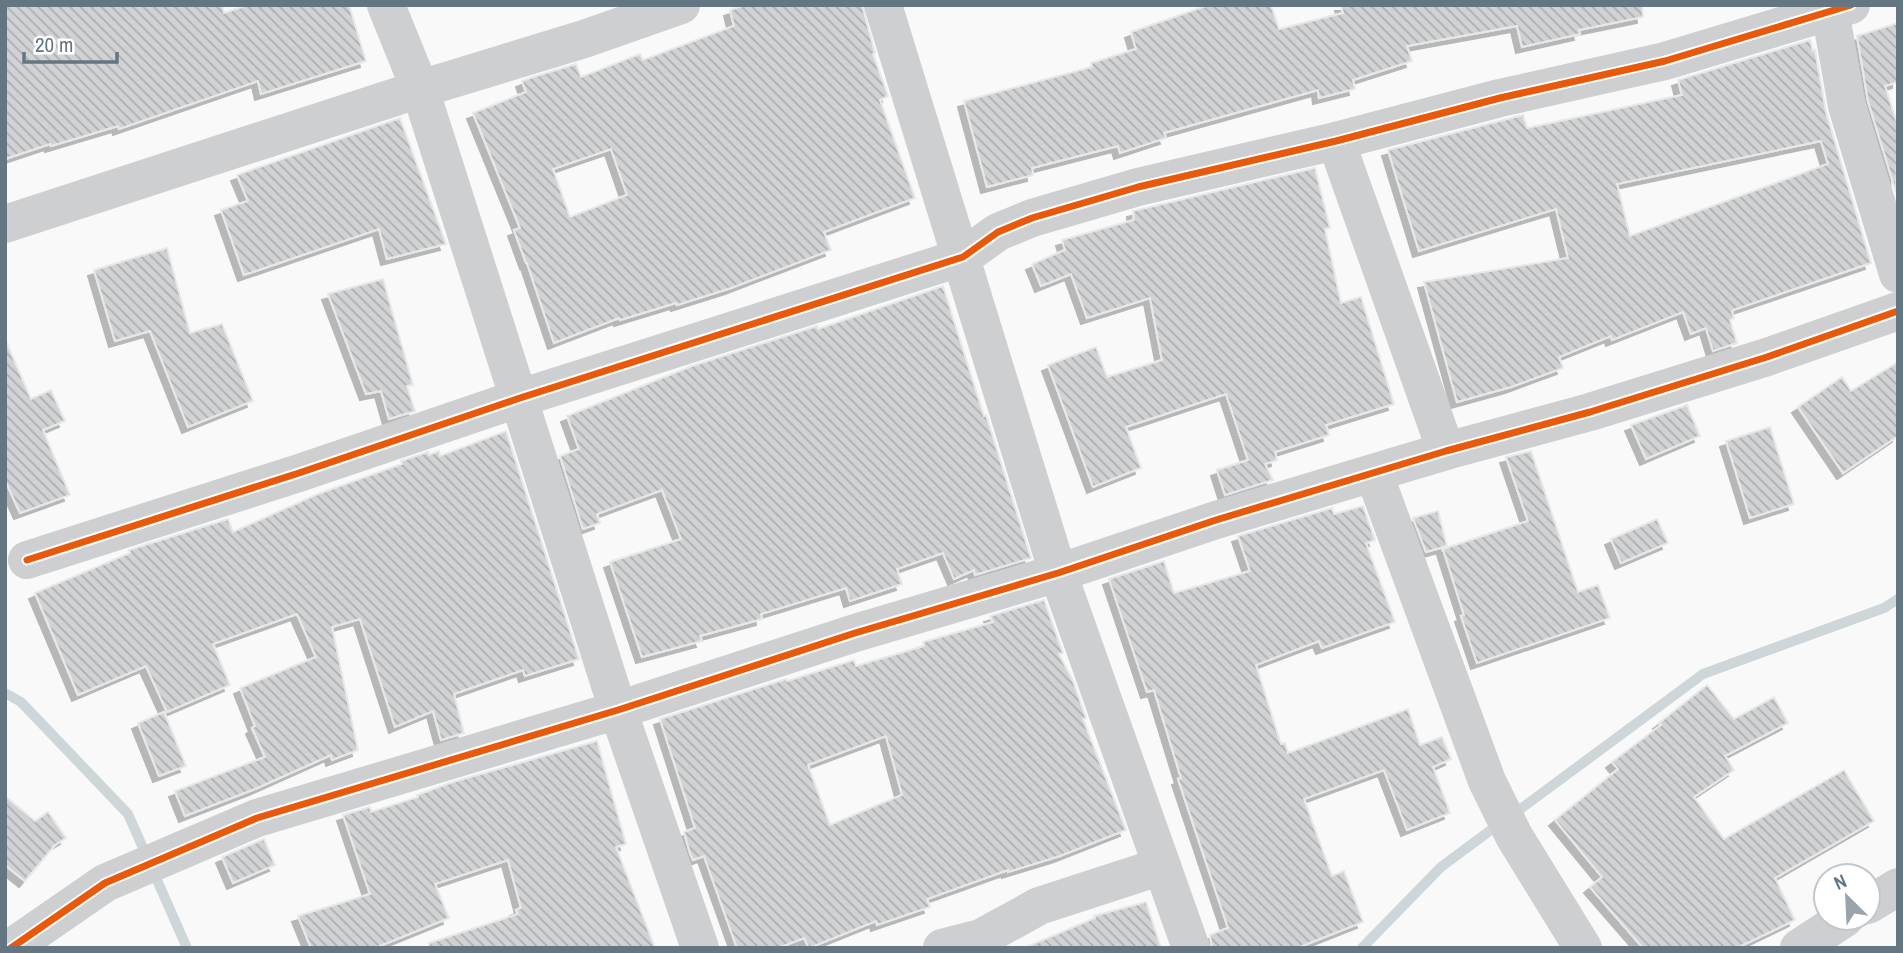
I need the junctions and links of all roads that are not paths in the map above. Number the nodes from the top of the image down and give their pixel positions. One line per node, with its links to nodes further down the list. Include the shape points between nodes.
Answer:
1 (386, 5): 5 (street)
2 (681, 5): 5 (street)
3 (883, 5): 8 (street)
4 (1837, 7): 6 (street, via 1665,61); 9 (street, via 1847,106)
5 (420, 89): 7 (street); 11 (street)
6 (1336, 141): 8 (street, via 1138,187 1032,218 998,232); 12 (street)
7 (5, 225)
8 (963, 257): 11 (street); 15 (street)
9 (1898, 274)
10 (1898, 311): 12 (street, via 1590,412)
11 (520, 398): 14 (street); 16 (street)
12 (1446, 451): 13 (street)
13 (1374, 474): 15 (street); 26 (street, via 1487,781 1514,836)
14 (27, 560)
15 (1058, 573): 16 (street); 17 (street)
16 (618, 709): 22 (street, via 257,818 105,883); 23 (street)
17 (1162, 866): 21 (street, via 1039,906); 25 (street)
18 (1898, 887): 19 (street)
19 (1882, 897)
20 (1824, 932): 27 (street)
21 (983, 943): 24 (street)
22 (10, 948)
23 (701, 948)
24 (942, 948)
25 (1191, 948)
26 (1583, 948)
27 (1799, 948)

